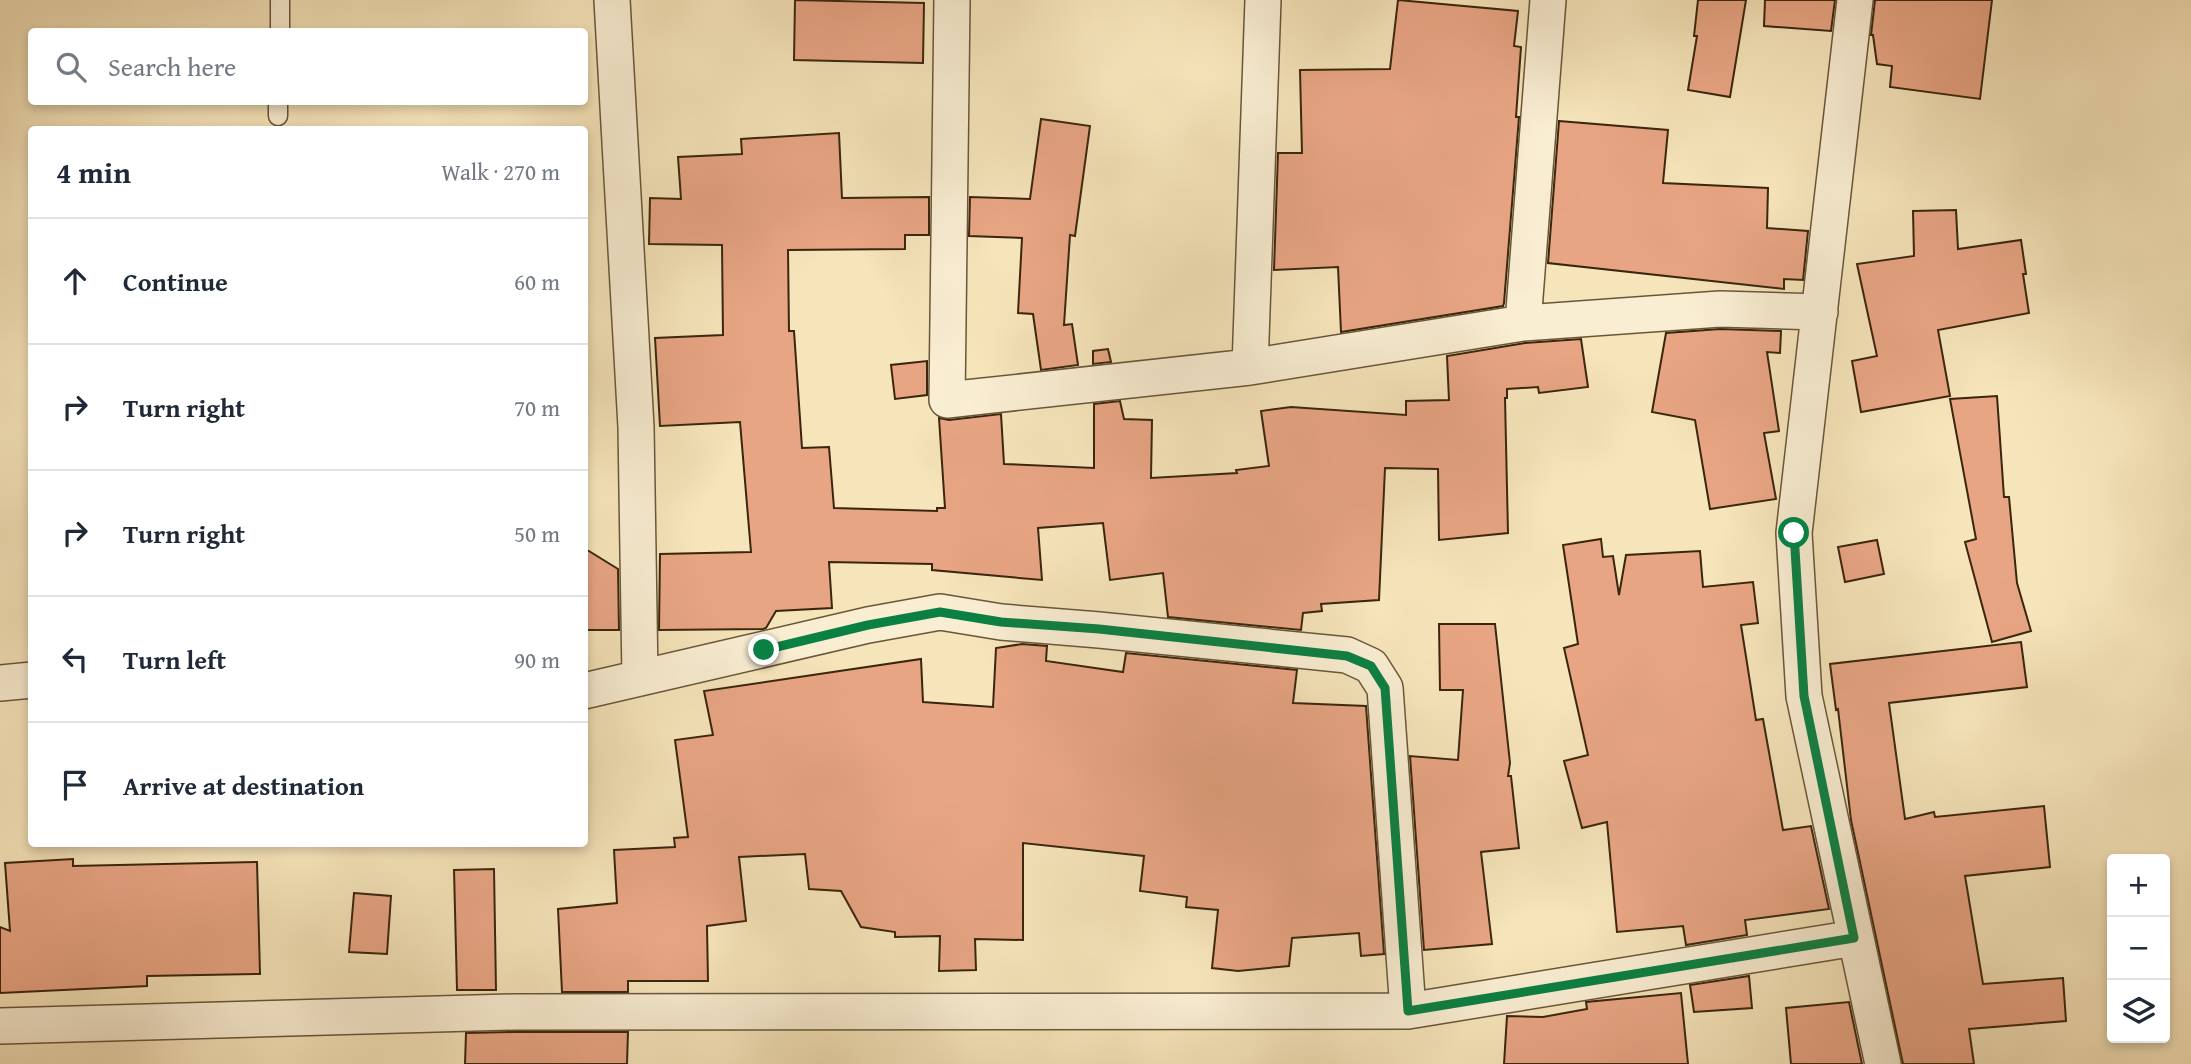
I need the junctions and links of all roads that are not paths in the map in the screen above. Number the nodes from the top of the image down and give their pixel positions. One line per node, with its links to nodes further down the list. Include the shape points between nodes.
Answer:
1 (281, 0): 7 (lane)
2 (612, 0): 11 (street, via 636,427)
3 (952, 0): 10 (street, via 947,400)
4 (1263, 0): 10 (street)
5 (1548, 0): 9 (street)
6 (1855, 0): 8 (street)
7 (280, 28)
8 (1820, 312): 9 (street, via 1720,309); 15 (street, via 1794,533 1804,696)
9 (1523, 323): 10 (street)
10 (1250, 368)
11 (640, 678): 14 (street); 16 (street, via 940,612 1347,656 1371,666 1385,688)
12 (28, 680): 13 (street)
13 (0, 682)
14 (588, 690)
15 (1854, 938): 16 (street); 18 (street)
16 (1408, 1011): 17 (street, via 514,1012)
17 (0, 1026)
18 (1883, 1064)

